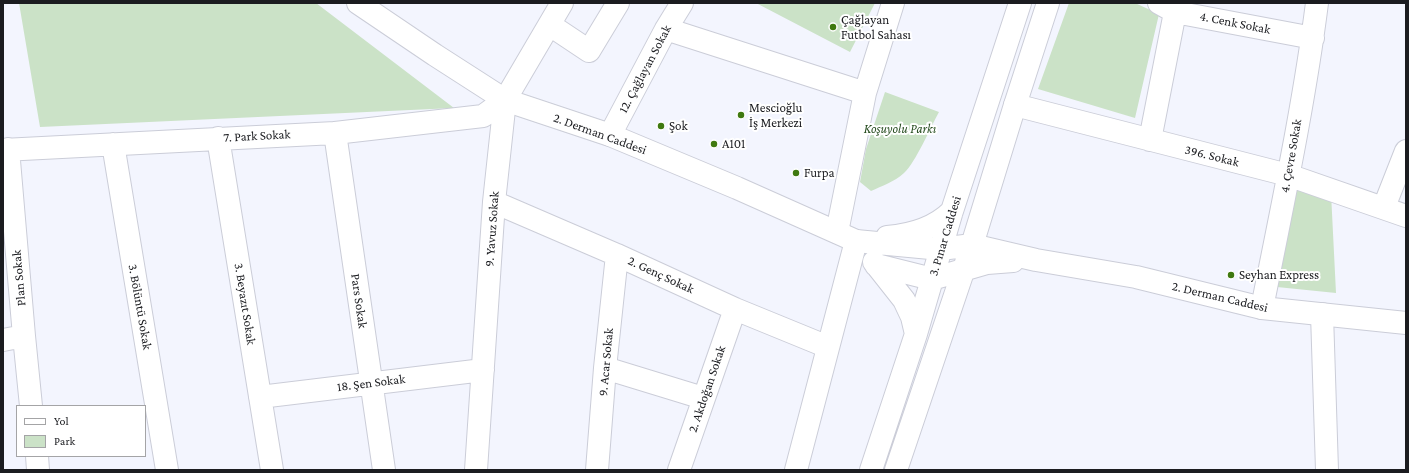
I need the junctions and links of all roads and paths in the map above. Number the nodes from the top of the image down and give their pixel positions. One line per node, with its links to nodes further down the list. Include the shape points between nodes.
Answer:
1 (358, 3): 14 (street, 2. Derman Caddesi)
2 (562, 3): 10 (street, 9. Yavuz Sokak)
3 (618, 3): 10 (street, via 589,51)
4 (682, 3): 11 (street, 12. Çağlayan Sokak)
5 (893, 3): 13 (street)
6 (1020, 3): 26 (street, 3. Pınar Caddesi)
7 (1048, 3): 15 (street)
8 (1317, 3): 12 (street, 4. Çevre Sokak)
9 (1167, 7): 12 (street, 4. Cenk Sokak); 19 (street)
10 (550, 25): 14 (street, 9. Yavuz Sokak)
11 (666, 29): 13 (street); 17 (street, 12. Çağlayan Sokak)
12 (1313, 38): 23 (street, 4. Çevre Sokak)
13 (865, 93): 28 (street)
14 (505, 100): 16 (street, 7. Park Sokak, via 483,116); 17 (street, 2. Derman Caddesi); 24 (street, 9. Yavuz Sokak)
15 (1015, 105): 19 (street, 396. Sokak); 29 (street)
16 (335, 133): 18 (street, 7. Park Sokak); 45 (street, Pars Sokak)
17 (610, 135): 28 (street, 2. Derman Caddesi)
18 (218, 138): 20 (street, 7. Park Sokak); 46 (street, 3. Beyazıt Sokak)
19 (1150, 140): 23 (street, 396. Sokak)
20 (113, 144): 21 (street, 7. Park Sokak); 51 (street, 3. Bölüntü Sokak)
21 (6, 150): 41 (street, Plan Sokak)
22 (1406, 151): 25 (street)
23 (1288, 175): 25 (street, 396. Sokak); 36 (street, 4. Çevre Sokak)
24 (494, 202): 31 (street, 2. Genç Sokak); 44 (street, 9. Yavuz Sokak)
25 (1384, 207): 27 (street, 396. Sokak)
26 (952, 211): 28 (street, via 944,219 901,236); 30 (street, 3. Pınar Caddesi)
27 (1406, 216)
28 (847, 237): 30 (street); 33 (street); 42 (street)
29 (972, 245): 30 (street); 32 (street); 34 (street)
30 (941, 248): 35 (street, 3. Pınar Caddesi)
31 (617, 255): 37 (street, 2. Genç Sokak); 43 (street, 9. Acar Sokak)
32 (1036, 260): 34 (street, via 987,263); 36 (street, 2. Derman Caddesi, via 1136,277)
33 (876, 265): 35 (street); 40 (street, via 904,300)
34 (963, 269): 35 (street); 59 (street)
35 (932, 279): 40 (street, 3. Pınar Caddesi)
36 (1262, 308): 38 (street, 2. Derman Caddesi)
37 (735, 309): 42 (street, 2. Genç Sokak); 47 (street, 2. Akdoğan Sokak)
38 (1322, 314): 39 (street, 2. Derman Caddesi); 60 (street)
39 (1406, 323)
40 (916, 334): 58 (street, 3. Pınar Caddesi)
41 (13, 338): 48 (street, Plan Sokak)
42 (828, 347): 57 (street)
43 (605, 368): 47 (street); 55 (street, 9. Acar Sokak)
44 (483, 370): 45 (street, 18. Şen Sokak); 54 (street, 9. Yavuz Sokak)
45 (371, 382): 46 (street, 18. Şen Sokak); 53 (street, Pars Sokak)
46 (260, 397): 52 (street, 3. Beyazıt Sokak)
47 (703, 398): 56 (street, 2. Akdoğan Sokak)
48 (31, 405)
49 (37, 457): 50 (street)
50 (38, 470)
51 (166, 470)
52 (272, 470)
53 (384, 470)
54 (476, 470)
55 (597, 470)
56 (679, 470)
57 (796, 470)
58 (871, 470)
59 (896, 470)
60 (1327, 470)

